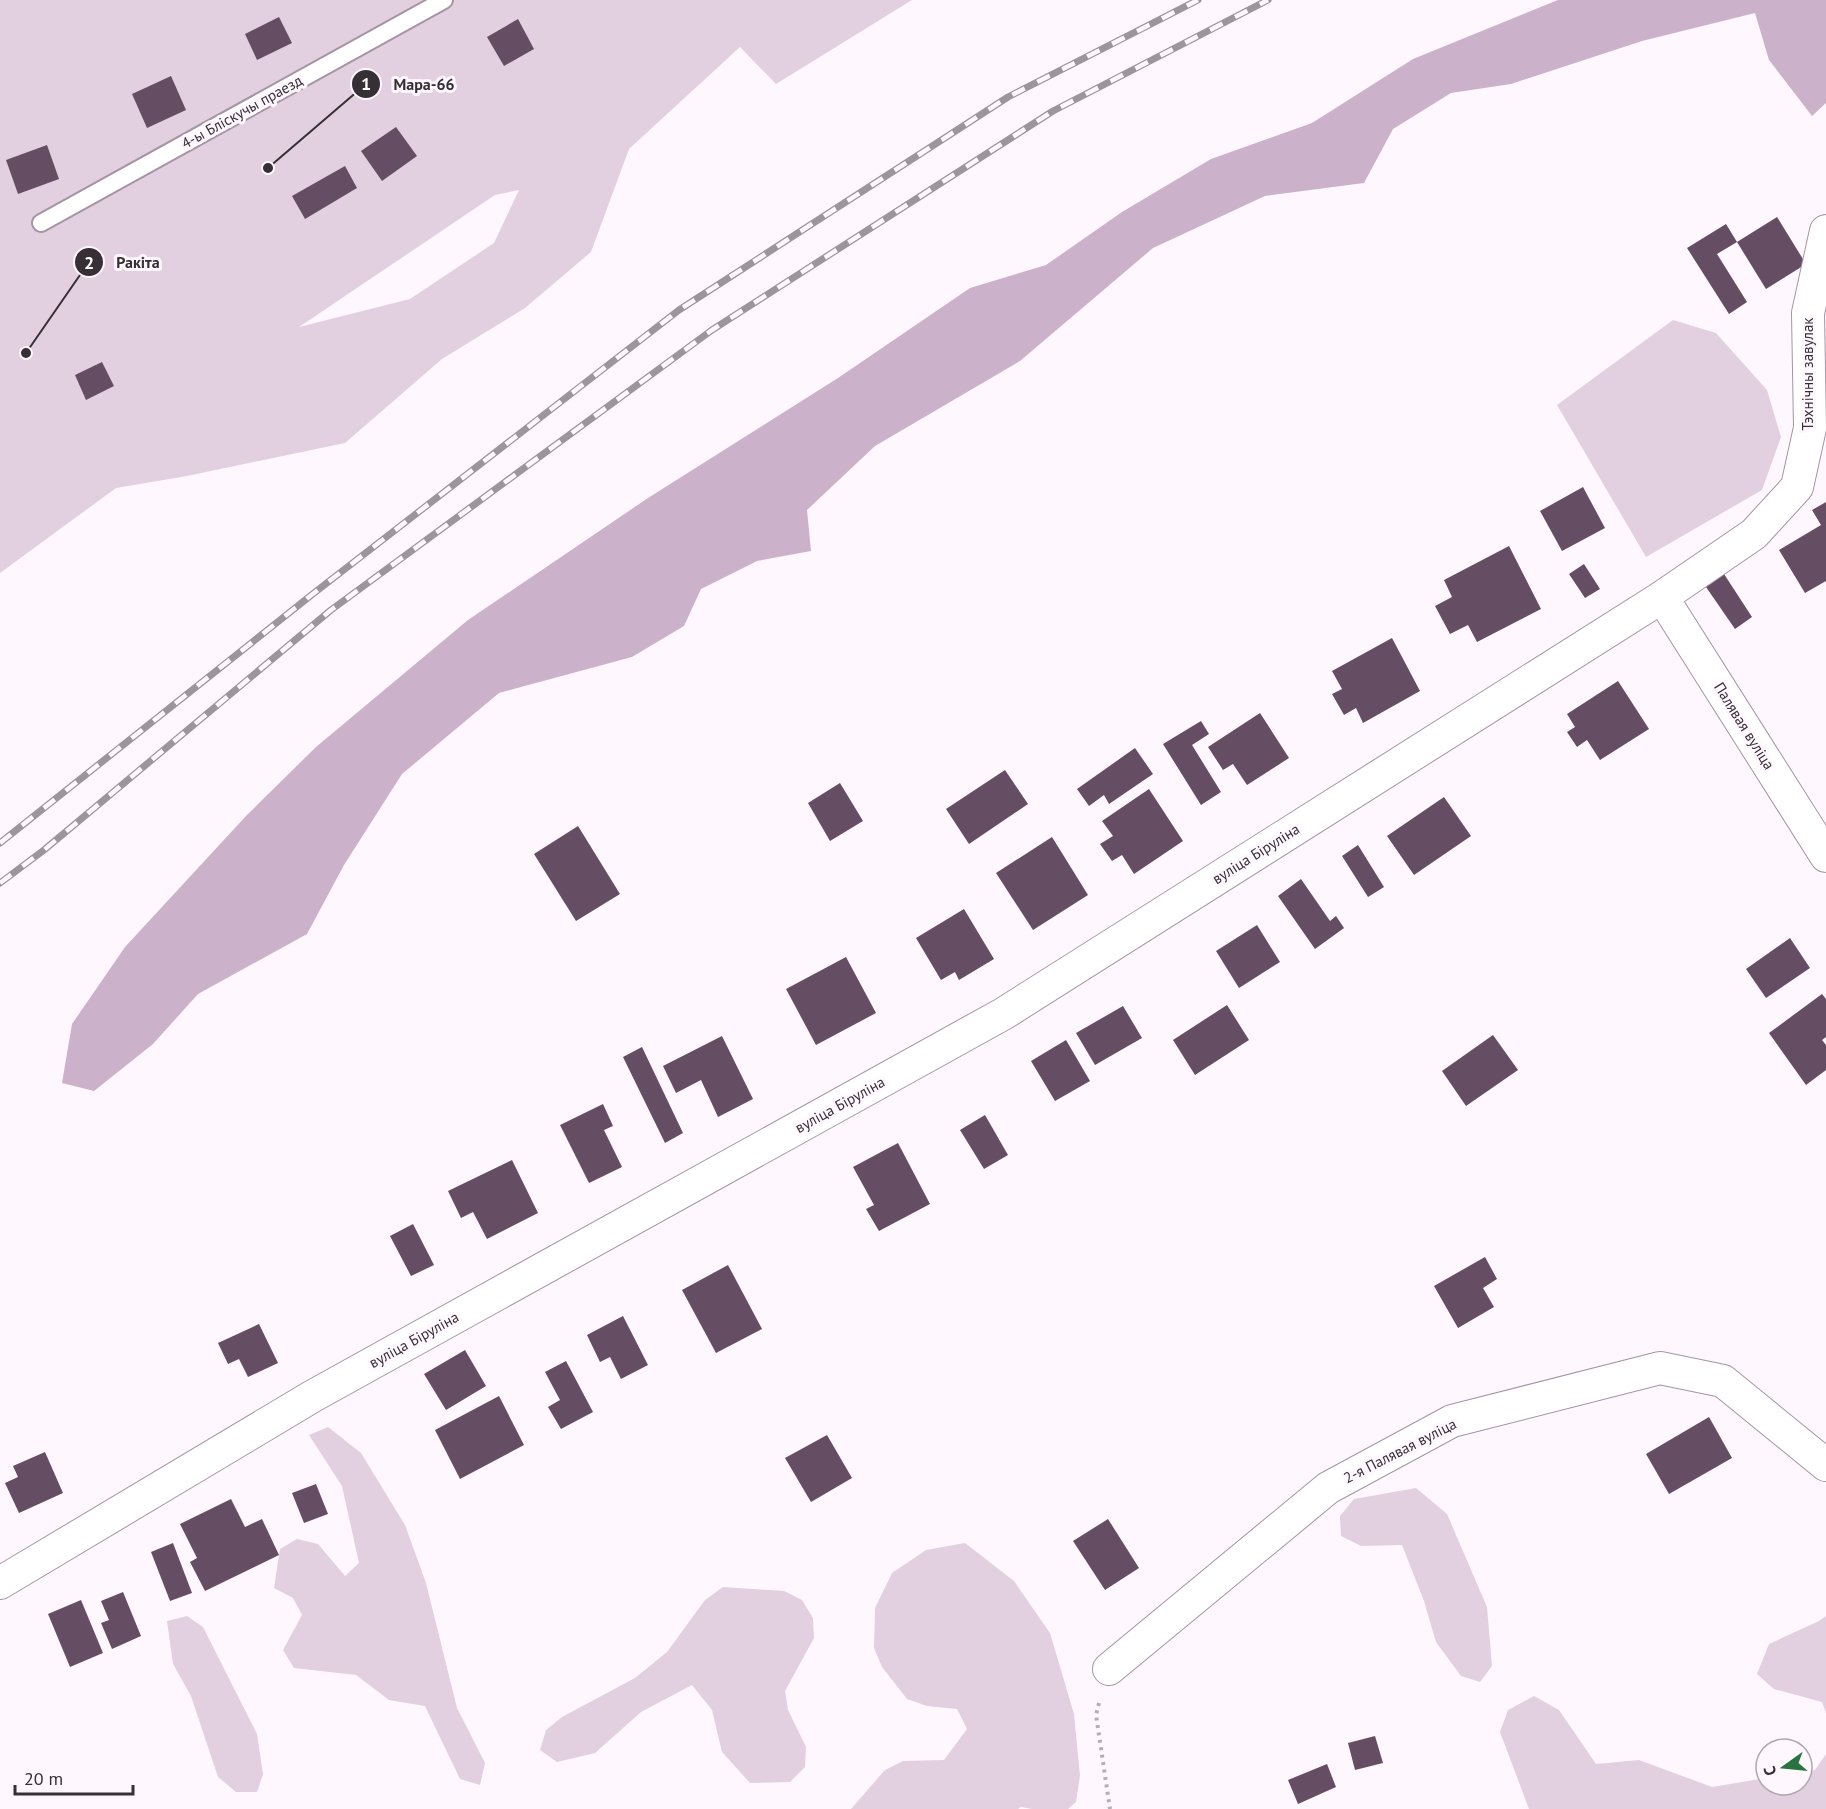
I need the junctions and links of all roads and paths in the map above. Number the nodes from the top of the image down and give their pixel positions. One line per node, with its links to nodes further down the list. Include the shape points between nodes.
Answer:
1 (444, 0): 2 (lane, 4-ы Бліскучы праезд)
2 (41, 223)
3 (1826, 231): 4 (street, Тэхнічны завулак, via 1808,313 1810,428 1797,487 1754,534)
4 (1662, 597): 5 (street, Палявая вуліца); 7 (street, вуліца Біруліна, via 1003,1014 313,1396)
5 (1826, 856)
6 (1826, 1465): 8 (street, 2-я Палявая вуліца, via 1723,1381 1660,1368 1452,1421 1328,1488)
7 (0, 1583)
8 (1110, 1669): 9 (path, via 1096,1714)
9 (1110, 1809)

